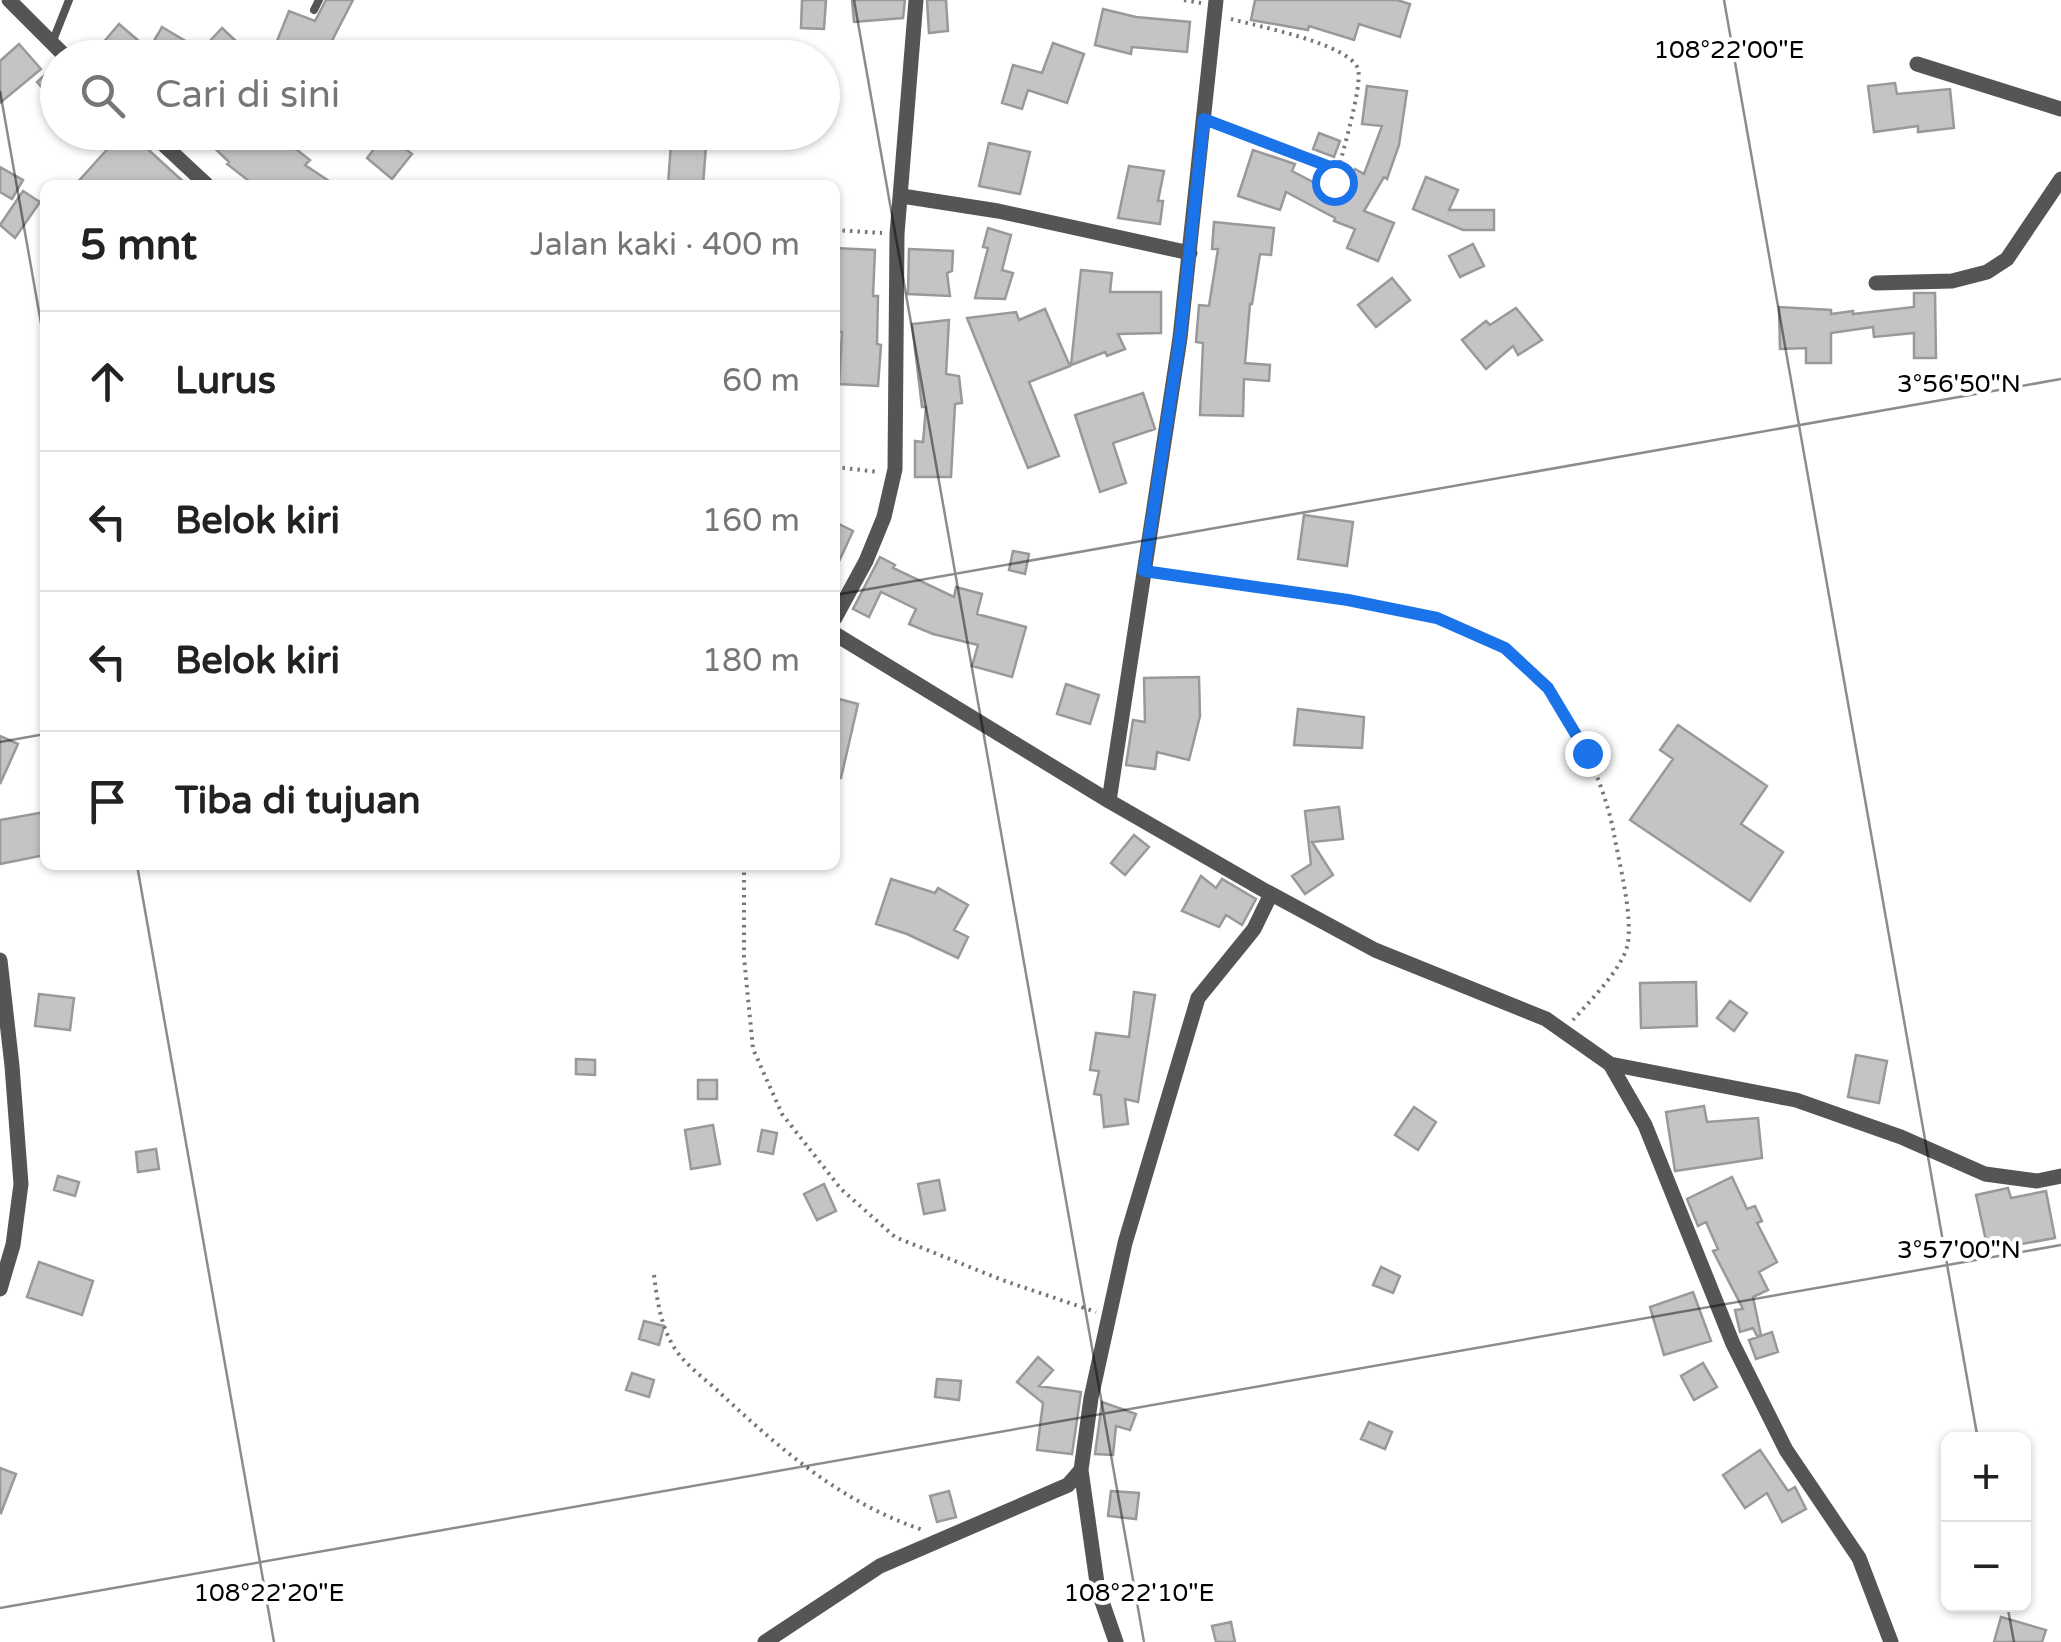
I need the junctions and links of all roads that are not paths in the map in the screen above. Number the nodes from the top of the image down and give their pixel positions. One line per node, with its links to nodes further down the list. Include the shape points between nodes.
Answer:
1 (9, 0): 7 (street)
2 (69, 0): 8 (lane)
3 (320, 0): 6 (lane)
4 (916, 0): 14 (street)
5 (1216, 7): 15 (street)
6 (314, 10)
7 (48, 40)
8 (54, 40)
9 (1917, 64): 10 (street)
10 (2061, 110)
11 (169, 150): 13 (street)
12 (2061, 179): 16 (street, via 2007,258 1987,272 1952,281)
13 (202, 180)
14 (902, 196): 15 (street); 17 (street, via 894,473 878,532)
15 (1190, 253): 19 (street)
16 (1876, 283)
17 (840, 608)
18 (840, 637): 19 (street)
19 (1108, 800): 20 (street)
20 (1271, 894): 22 (street, via 1375,950 1546,1019); 25 (street, via 1254,929 1198,998 1124,1243)
21 (0, 960): 24 (street, via 20,1184)
22 (1610, 1064): 23 (street, via 1796,1100 1985,1174 2037,1181); 28 (street, via 1644,1125 1733,1344 1786,1450 1859,1558)
23 (2061, 1176)
24 (0, 1289)
25 (1080, 1470): 26 (street, via 1068,1485 880,1566); 27 (street, via 1098,1590)
26 (765, 1642)
27 (1116, 1642)
28 (1891, 1642)

